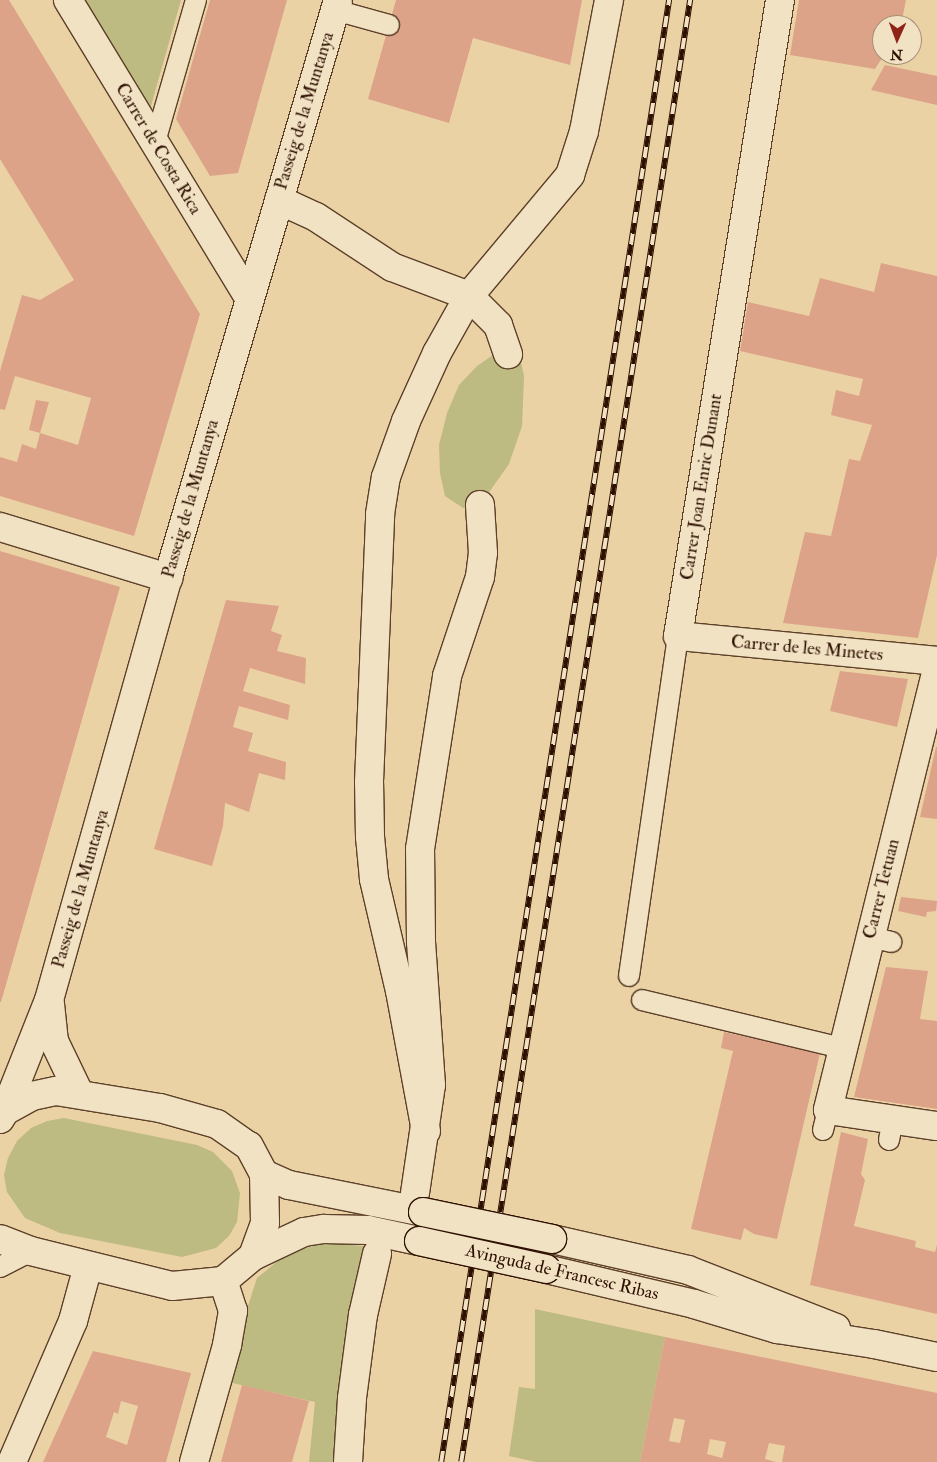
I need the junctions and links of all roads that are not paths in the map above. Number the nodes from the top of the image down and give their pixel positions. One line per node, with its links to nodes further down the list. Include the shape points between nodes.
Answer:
1 (68, 0): 7 (street, Carrer de Costa Rica)
2 (196, 0): 7 (lane)
3 (609, 0): 9 (street, via 584,130 570,175)
4 (780, 0): 15 (street, Carrer Joan Enric Dunant)
5 (336, 5): 6 (lane); 8 (street, Passeig de la Muntanya)
6 (389, 24)
7 (155, 142): 10 (street, Carrer de Costa Rica)
8 (279, 200): 9 (street, via 316,217 392,267); 10 (street, Passeig de la Muntanya)
9 (469, 296): 11 (street, via 498,325); 25 (street, via 422,387 386,477 376,570 370,837 374,879 400,991)
10 (250, 298): 14 (street, Passeig de la Muntanya)
11 (508, 354)
12 (480, 505): 25 (street, via 483,553 480,577 447,676 420,848 421,942 431,1085)
13 (0, 527): 14 (street)
14 (168, 578): 19 (street, Passeig de la Muntanya)
15 (678, 636): 16 (street, Carrer de les Minetes); 18 (lane, Carrer Joan Enric Dunant)
16 (937, 661)
17 (937, 669): 21 (street, Carrer Tetuan, via 880,940)
18 (629, 976)
19 (49, 1000): 22 (street, Passeig de la Muntanya, via 54,1041); 23 (street, Passeig de la Muntanya)
20 (642, 1000): 21 (lane)
21 (842, 1048): 24 (street, Carrer Tetuan, via 825,1120 891,1130)
22 (80, 1093): 23 (street, via 32,1096); 26 (street, via 160,1108 217,1124 249,1146)
23 (2, 1115)
24 (937, 1126)
25 (426, 1132): 27 (street)
26 (264, 1174): 27 (street, Avinguda de Francesc Ribas, via 289,1185); 31 (street, via 265,1223)
27 (419, 1202): 35 (street, Avinguda de Francesc Ribas, bridge, via 552,1239 688,1270)
28 (0, 1239): 29 (street)
29 (30, 1251): 32 (street); 33 (lane)
30 (377, 1254): 39 (street, via 363,1315)
31 (253, 1256): 34 (street, Avinguda de Francesc Ribas); 35 (street, Avinguda de Francesc Ribas, bridge, via 304,1232 368,1230 546,1268 694,1304 776,1329)
32 (88, 1266): 34 (street, via 172,1286); 37 (street, via 73,1321)
33 (0, 1267)
34 (223, 1281): 38 (street, via 233,1311)
35 (874, 1344): 36 (street, Avinguda de Francesc Ribas)
36 (937, 1357)
37 (12, 1462)
38 (194, 1462)
39 (348, 1462)

